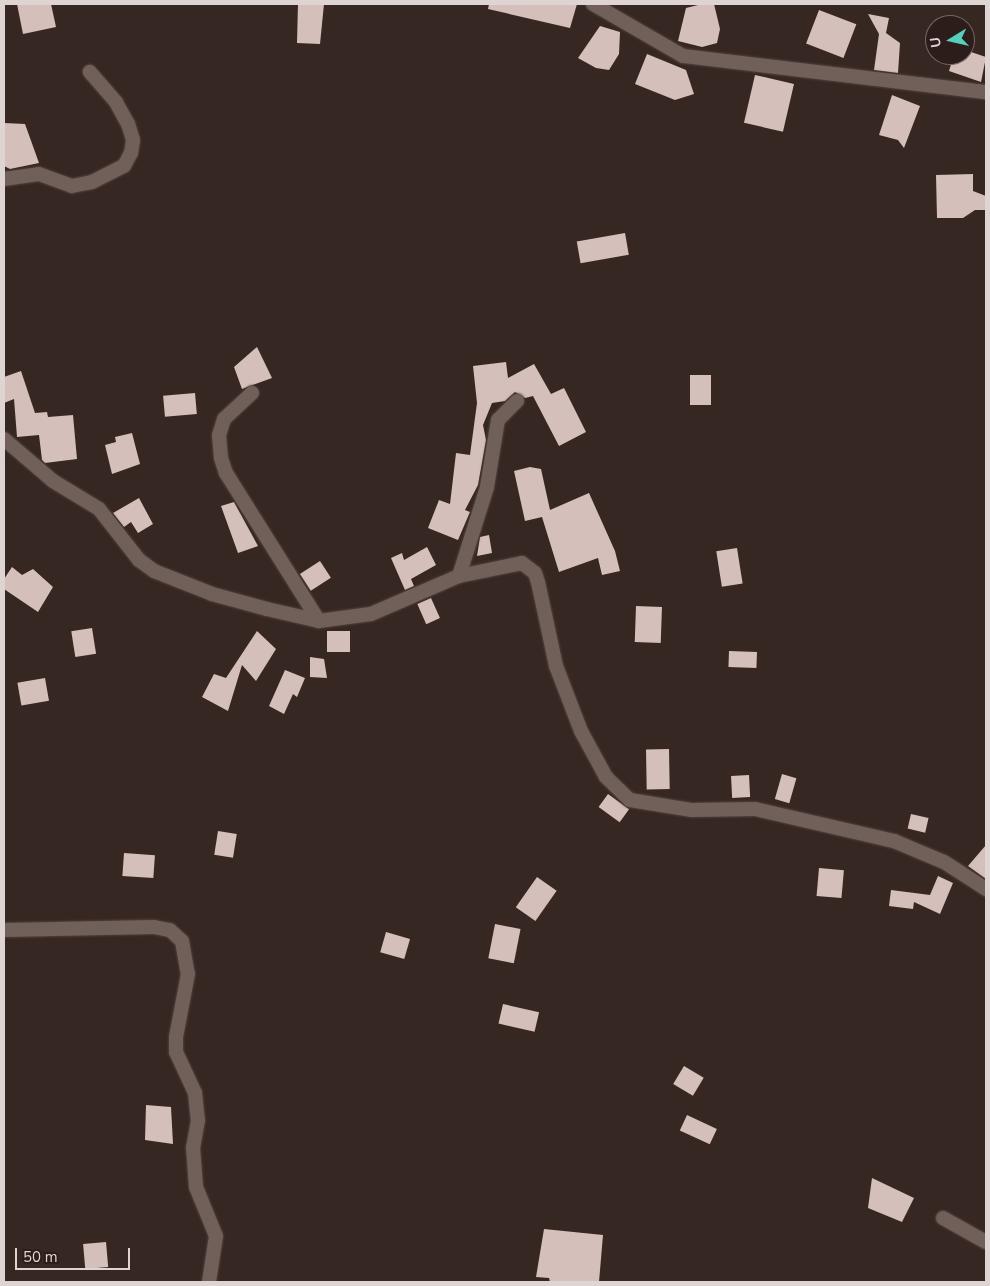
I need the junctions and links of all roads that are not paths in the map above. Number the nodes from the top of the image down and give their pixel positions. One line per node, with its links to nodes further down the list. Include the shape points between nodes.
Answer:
1 (593, 4): 3 (street, via 683,56)
2 (90, 72): 4 (street, via 116,102 128,124 131,153 124,166 92,182 72,186 39,174)
3 (986, 92)
4 (4, 179)
5 (252, 393): 9 (street, via 224,419 218,435 221,458 226,473)
6 (517, 401): 8 (street, via 498,420 488,486)
7 (4, 439): 9 (street, via 53,481 99,509 139,560 154,571 212,594)
8 (459, 576): 9 (street, via 371,614); 10 (street, via 522,563 535,573 556,666 581,731 606,777 630,800 692,810 755,809 894,841 944,862)
9 (319, 621)
10 (986, 889)
11 (4, 930): 14 (street, via 154,927 170,930 182,941 188,974 176,1052 195,1093 198,1120 193,1147 196,1187 216,1236)
12 (943, 1218): 13 (street)
13 (986, 1242)
14 (209, 1282)

